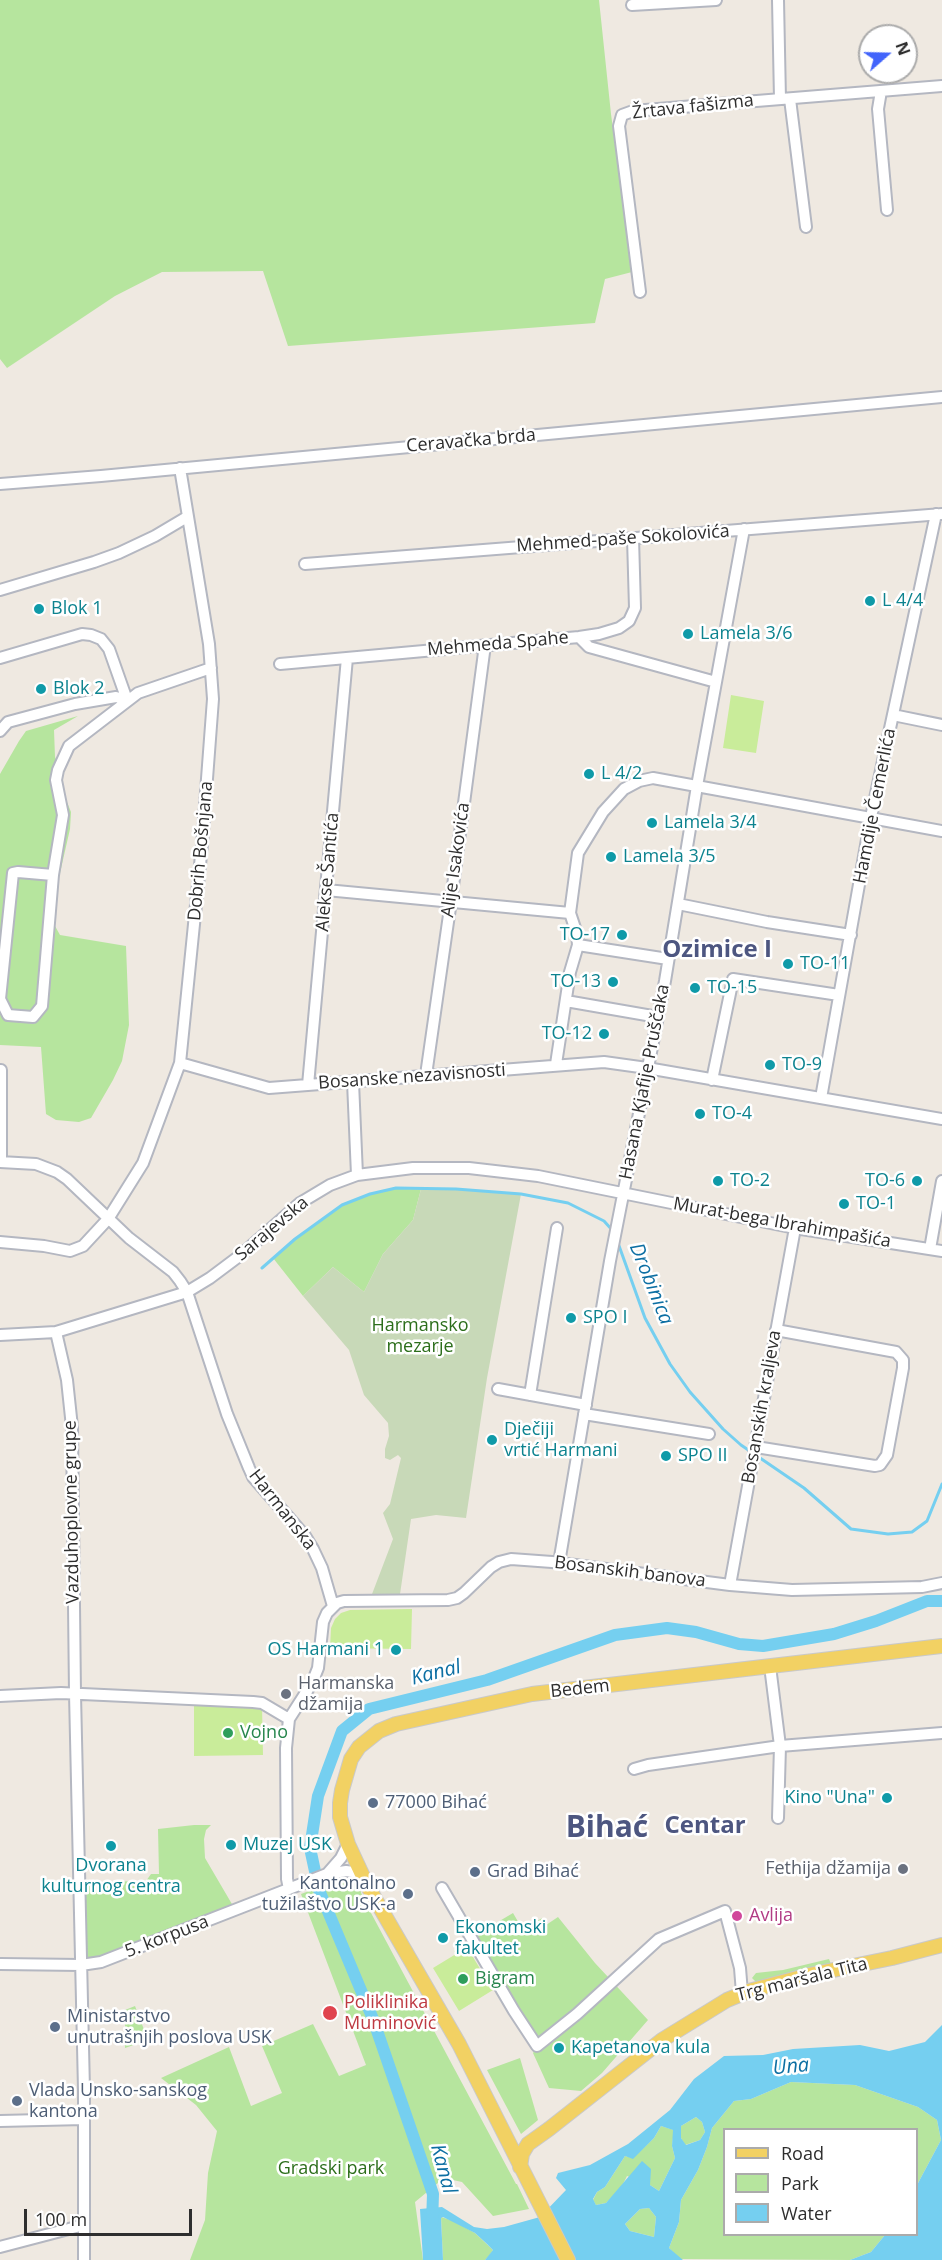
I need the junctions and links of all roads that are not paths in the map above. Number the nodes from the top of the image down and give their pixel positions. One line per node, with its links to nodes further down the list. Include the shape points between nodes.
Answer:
1 (716, 0): 3 (street)
2 (778, 0): 6 (street)
3 (632, 5)
4 (942, 86): 5 (street, Žrtava fašizma)
5 (881, 91): 6 (street, Žrtava fašizma); 7 (street, via 878,109)
6 (785, 99): 8 (street); 9 (street, Žrtava fašizma, via 622,115 619,126)
7 (887, 210)
8 (806, 227)
9 (640, 292)
10 (942, 397): 11 (street, Ceravačka brda)
11 (180, 468): 12 (street, Ceravačka brda); 14 (street, Dobrih Bošnjana)
12 (0, 484)
13 (939, 514): 15 (street, Mehmed-paše Sokolovića); 27 (street, Hamdije Čemerlića)
14 (188, 517): 18 (street, via 94,562); 24 (street, Dobrih Bošnjana)
15 (744, 529): 16 (street, Mehmed-paše Sokolovića); 25 (street, Hasana Kjafije Pruščaka)
16 (633, 538): 17 (street, Mehmed-paše Sokolovića); 19 (street, Mehmeda Spahe, via 635,608 629,621 619,628)
17 (304, 564)
18 (0, 590)
19 (579, 637): 20 (street, Mehmeda Spahe); 25 (street, via 589,647)
20 (485, 645): 22 (street, Mehmeda Spahe); 35 (street, Alije Isakovića)
21 (0, 658): 26 (street, via 82,634 91,635 109,649)
22 (347, 658): 23 (street, Mehmeda Spahe); 34 (street, Alekse Šantića)
23 (280, 664)
24 (211, 668): 26 (street); 45 (street, Dobrih Bošnjana, via 213,699 203,834)
25 (716, 682): 30 (street, Hasana Kjafije Pruščaka)
26 (127, 700): 29 (street, via 116,697 75,704 8,722); 33 (street, via 77,738 63,755 57,780 63,814)
27 (893, 715): 28 (street); 31 (street, Hamdije Čemerlića)
28 (942, 725)
29 (0, 731)
30 (697, 786): 31 (street); 36 (street, Hasana Kjafije Pruščaka); 37 (street, via 653,778 624,789 603,812 578,853)
31 (871, 817): 32 (street); 38 (street, Hamdije Čemerlića)
32 (942, 831)
33 (53, 875): 42 (street, via 13,873); 42 (street, via 42,1006 33,1017 8,1015)
34 (326, 890): 35 (street); 52 (street, Alekse Šantića)
35 (451, 901): 37 (street); 49 (street, Alije Isakovića)
36 (678, 904): 38 (street); 40 (street, Hasana Kjafije Pruščaka)
37 (570, 913): 39 (street)
38 (851, 935): 41 (street, Hamdije Čemerlića)
39 (578, 945): 40 (street); 43 (street)
40 (668, 959): 44 (street, Hasana Kjafije Pruščaka)
41 (839, 995): 50 (street, via 733,979); 53 (street, Hamdije Čemerlića)
42 (0, 999)
43 (566, 1001): 44 (street); 46 (street)
44 (658, 1017): 47 (street, Hasana Kjafije Pruščaka)
45 (180, 1063): 52 (street, Bosanske nezavisnosti, via 268,1088); 59 (street, Dobrih Bošnjana, via 143,1162)
46 (556, 1064): 47 (street, Bosanske nezavisnosti, via 604,1062); 49 (street, Bosanske nezavisnosti)
47 (647, 1068): 50 (street, Bosanske nezavisnosti); 58 (street, Hasana Kjafije Pruščaka)
48 (1, 1070): 55 (street)
49 (426, 1075): 51 (street, Bosanske nezavisnosti)
50 (712, 1080): 53 (street, Bosanske nezavisnosti)
51 (353, 1082): 52 (street, Bosanske nezavisnosti); 56 (street)
52 (308, 1086)
53 (821, 1098): 54 (street, Bosanske nezavisnosti)
54 (942, 1119)
55 (1, 1162): 59 (street, Harmanska, via 36,1164 57,1172)
56 (357, 1175): 58 (street, Sarajevska, via 413,1167 469,1168 538,1176); 65 (street, Sarajevska, via 300,1203 242,1254)
57 (942, 1181): 63 (street)
58 (623, 1195): 61 (street, Murat-bega Ibrahimpašića); 71 (street, Hasana Kjafije Pruščaka)
59 (108, 1219): 62 (street, Dobrih Bošnjana, via 75,1251); 65 (street, Harmanska, via 173,1272)
60 (557, 1228): 70 (street)
61 (795, 1228): 63 (street, Murat-bega Ibrahimpašića); 66 (street, Bosanskih kraljeva)
62 (0, 1242)
63 (930, 1248): 64 (street, Murat-bega Ibrahimpašića)
64 (942, 1251)
65 (187, 1292): 67 (street, Sarajevska); 77 (street, Harmanska, via 239,1447 254,1477 313,1549)
66 (776, 1330): 73 (street, Bosanskih kraljeva); 73 (street, via 896,1352 903,1360 903,1368 887,1455 880,1465)
67 (56, 1332): 68 (street, Sarajevska); 80 (street, Vazduhoplovne grupe, via 72,1427)
68 (0, 1335)
69 (498, 1389): 70 (street)
70 (530, 1395): 71 (street)
71 (585, 1410): 72 (street); 74 (street, Hasana Kjafije Pruščaka)
72 (709, 1434)
73 (755, 1448): 76 (street, Bosanskih kraljeva)
74 (559, 1563): 76 (street, Bosanskih banova); 77 (street, Bosanskih banova, via 511,1559 499,1562 464,1593 448,1600 344,1601)
75 (942, 1583): 76 (street, Bosanskih banova, via 922,1587 792,1590)
76 (730, 1586)
77 (333, 1606): 82 (street, via 323,1622 318,1668)
78 (942, 1646): 79 (main road, Bedem)
79 (770, 1666): 84 (street); 87 (main road, Bedem, via 532,1694 465,1707 379,1731 351,1759 342,1790 340,1818)
80 (75, 1694): 81 (street); 82 (street, via 262,1703); 94 (street, Vazduhoplovne grupe)
81 (0, 1696)
82 (290, 1719): 90 (street, via 286,1748 287,1879)
83 (942, 1733): 84 (street)
84 (780, 1746): 85 (street); 86 (street)
85 (634, 1769)
86 (778, 1818)
87 (348, 1844): 88 (main road, Bedem); 89 (street)
88 (360, 1873): 89 (street, 5. korpusa); 98 (main road, Bedem, via 459,2044)
89 (327, 1874): 90 (street, 5. korpusa)
90 (295, 1887): 94 (street, 5. korpusa, via 135,1950)
91 (442, 1888): 95 (street, via 537,2046 659,1939 725,1911 740,1968)
92 (942, 1945): 95 (main road, Trg maršala Tita)
93 (0, 1964): 94 (street, 5. korpusa)
94 (81, 1965): 96 (street, Vazduhoplovne grupe)
95 (742, 1993): 99 (main road, Trg maršala Tita, via 662,2040)
96 (84, 2119): 97 (street); 101 (street, Vazduhoplovne grupe)
97 (0, 2121)
98 (508, 2142): 99 (main road); 100 (main road, Bedem)
99 (528, 2144): 100 (main road)
100 (520, 2168): 104 (main road, Bedem)
101 (84, 2225): 102 (street); 103 (street, Vazduhoplovne grupe)
102 (0, 2247)
103 (84, 2260)
104 (568, 2260)

